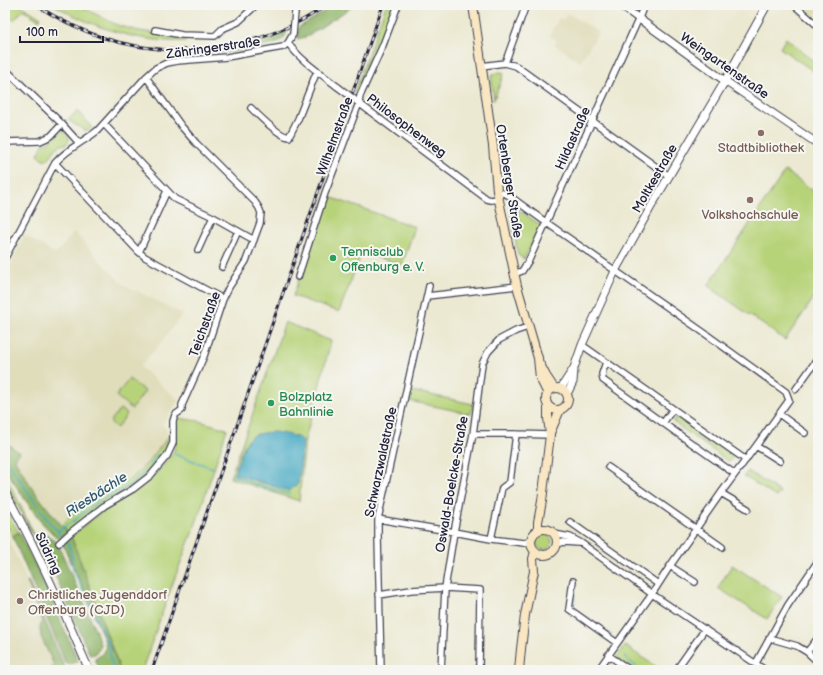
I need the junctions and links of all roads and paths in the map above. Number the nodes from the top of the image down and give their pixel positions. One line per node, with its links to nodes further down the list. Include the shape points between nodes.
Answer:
1 (256, 5): 12 (street, Zähringerstraße, via 238,22 222,29 215,36)
2 (295, 5): 13 (street, bridge, via 293,34)
3 (398, 5): 20 (street, Wilhelmstraße)
4 (472, 5): 15 (main road, Ortenberger Straße)
5 (526, 5): 14 (street)
6 (620, 5): 10 (street, Weingartenstraße)
7 (644, 5): 10 (street, Hildastraße)
8 (767, 5): 19 (street, Moltkestraße)
9 (794, 5): 11 (street, via 807,12)
10 (639, 18): 19 (street, Weingartenstraße); 22 (street, Hildastraße)
11 (818, 26)
12 (155, 30)
13 (288, 43): 17 (street, Philosophenweg); 18 (street, Zähringerstraße, via 279,48 227,57 177,60 156,68)
14 (505, 63): 15 (street); 22 (street, via 516,66)
15 (481, 66): 31 (main road, Ortenberger Straße)
16 (5, 69): 23 (street)
17 (317, 71): 20 (street, Philosophenweg, bridge); 21 (street, via 289,137 281,134)
18 (146, 77): 24 (street, Zähringerstraße); 35 (street, Teichstraße, via 196,142 259,208 260,223)
19 (725, 81): 27 (street, Weingartenstraße); 29 (street, Moltkestraße)
20 (359, 103): 31 (street, Philosophenweg, via 487,199 491,200); 42 (street, Wilhelmstraße, via 325,193)
21 (251, 108)
22 (592, 120): 29 (street); 33 (street, Hildastraße)
23 (62, 124): 25 (street, via 51,136 40,141); 26 (street)
24 (104, 124): 26 (street, Zähringerstraße); 30 (street)
25 (5, 142)
26 (79, 144): 28 (street, Zähringerstraße)
27 (818, 144)
28 (55, 163): 37 (street); 38 (street, Zähringerstraße)
29 (669, 176): 40 (street, Moltkestraße)
30 (167, 191): 32 (street, via 175,199); 37 (street)
31 (498, 195): 33 (street, Philosophenweg, via 508,195); 41 (main road, Ortenberger Straße)
32 (213, 217): 34 (street); 36 (street)
33 (547, 223): 40 (street, Philosophenweg); 41 (street, Hildastraße, via 526,266)
34 (238, 231): 35 (street); 39 (street)
35 (254, 240): 46 (street, Teichstraße, via 246,261)
36 (198, 250)
37 (139, 252): 46 (street)
38 (5, 258)
39 (222, 267)
40 (615, 271): 48 (street, Moltkestraße); 58 (street, Philosophenweg, via 786,392 789,400)
41 (514, 274): 44 (main road, Ortenberger Straße)
42 (298, 277)
43 (429, 286): 45 (street, Schwarzwaldstraße)
44 (517, 286): 45 (street); 47 (main road, Ortenberger Straße)
45 (427, 296): 73 (street, Schwarzwaldstraße)
46 (223, 299): 81 (street, Teichstraße, via 182,410 173,420 173,443 167,456 151,475 104,506)
47 (528, 327): 54 (main road, Ortenberger Straße, via 546,376); 61 (street, Oswald-Boelcke-Straße, via 499,340 485,358 480,371)
48 (582, 346): 50 (street); 54 (street, Moltkestraße, via 574,368 573,382)
49 (818, 358): 51 (street)
50 (606, 362): 56 (street); 59 (street, via 603,380)
51 (813, 365): 52 (street); 53 (street)
52 (818, 369)
53 (796, 389)
54 (557, 391): 55 (main road, via 545,400); 57 (main road, via 568,397 567,404)
55 (548, 406): 57 (main road); 63 (main road)
56 (673, 409): 59 (street); 65 (street)
57 (560, 410): 63 (main road)
58 (779, 414): 60 (street); 64 (street)
59 (663, 423): 68 (street)
60 (805, 433)
61 (473, 434): 62 (street); 77 (street, Oswald-Boelcke-Straße)
62 (516, 434): 63 (street); 79 (street, via 510,482 502,488)
63 (550, 435): 71 (main road)
64 (756, 446): 65 (street); 66 (street)
65 (746, 460): 68 (street)
66 (780, 461)
67 (608, 466): 75 (street)
68 (735, 474): 70 (street)
69 (5, 492): 104 (street, Südring)
70 (721, 493): 72 (street); 75 (street)
71 (542, 502): 76 (main road); 78 (main road, via 544,521)
72 (748, 509)
73 (378, 519): 77 (street); 95 (street, Schwarzwaldstraße)
74 (570, 522): 92 (street)
75 (696, 528): 84 (street); 88 (street)
76 (538, 530): 78 (main road); 80 (main road)
77 (454, 532): 79 (street); 93 (street, Oswald-Boelcke-Straße)
78 (551, 532): 82 (street); 83 (main road, via 557,539)
79 (491, 539): 80 (street, via 524,543)
80 (531, 541): 85 (main road)
81 (59, 543)
82 (581, 543): 83 (street); 94 (street)
83 (557, 544): 86 (main road, via 552,552)
84 (722, 547)
85 (535, 551): 86 (main road); 89 (main road)
86 (544, 555): 89 (main road)
87 (818, 561): 97 (street)
88 (670, 566): 91 (street); 92 (street)
89 (534, 569): 108 (main road, via 525,615)
90 (573, 581): 99 (street, via 569,609)
91 (695, 582)
92 (658, 584): 94 (street)
93 (445, 588): 95 (street); 106 (street, Oswald-Boelcke-Straße); 107 (street, via 480,590)
94 (652, 594): 96 (street); 99 (street)
95 (379, 595): 105 (street, Schwarzwaldstraße)
96 (705, 629): 103 (street); 111 (street)
97 (769, 638): 100 (street, via 797,646); 103 (street)
98 (818, 638): 100 (street)
99 (618, 642): 101 (street)
100 (807, 652): 102 (street)
101 (608, 655): 109 (street); 110 (street)
102 (818, 662)
103 (756, 666): 112 (street)
104 (89, 670)
105 (381, 670)
106 (441, 670)
107 (479, 670)
108 (519, 670)
109 (598, 670)
110 (630, 670)
111 (676, 670)
112 (765, 670)

